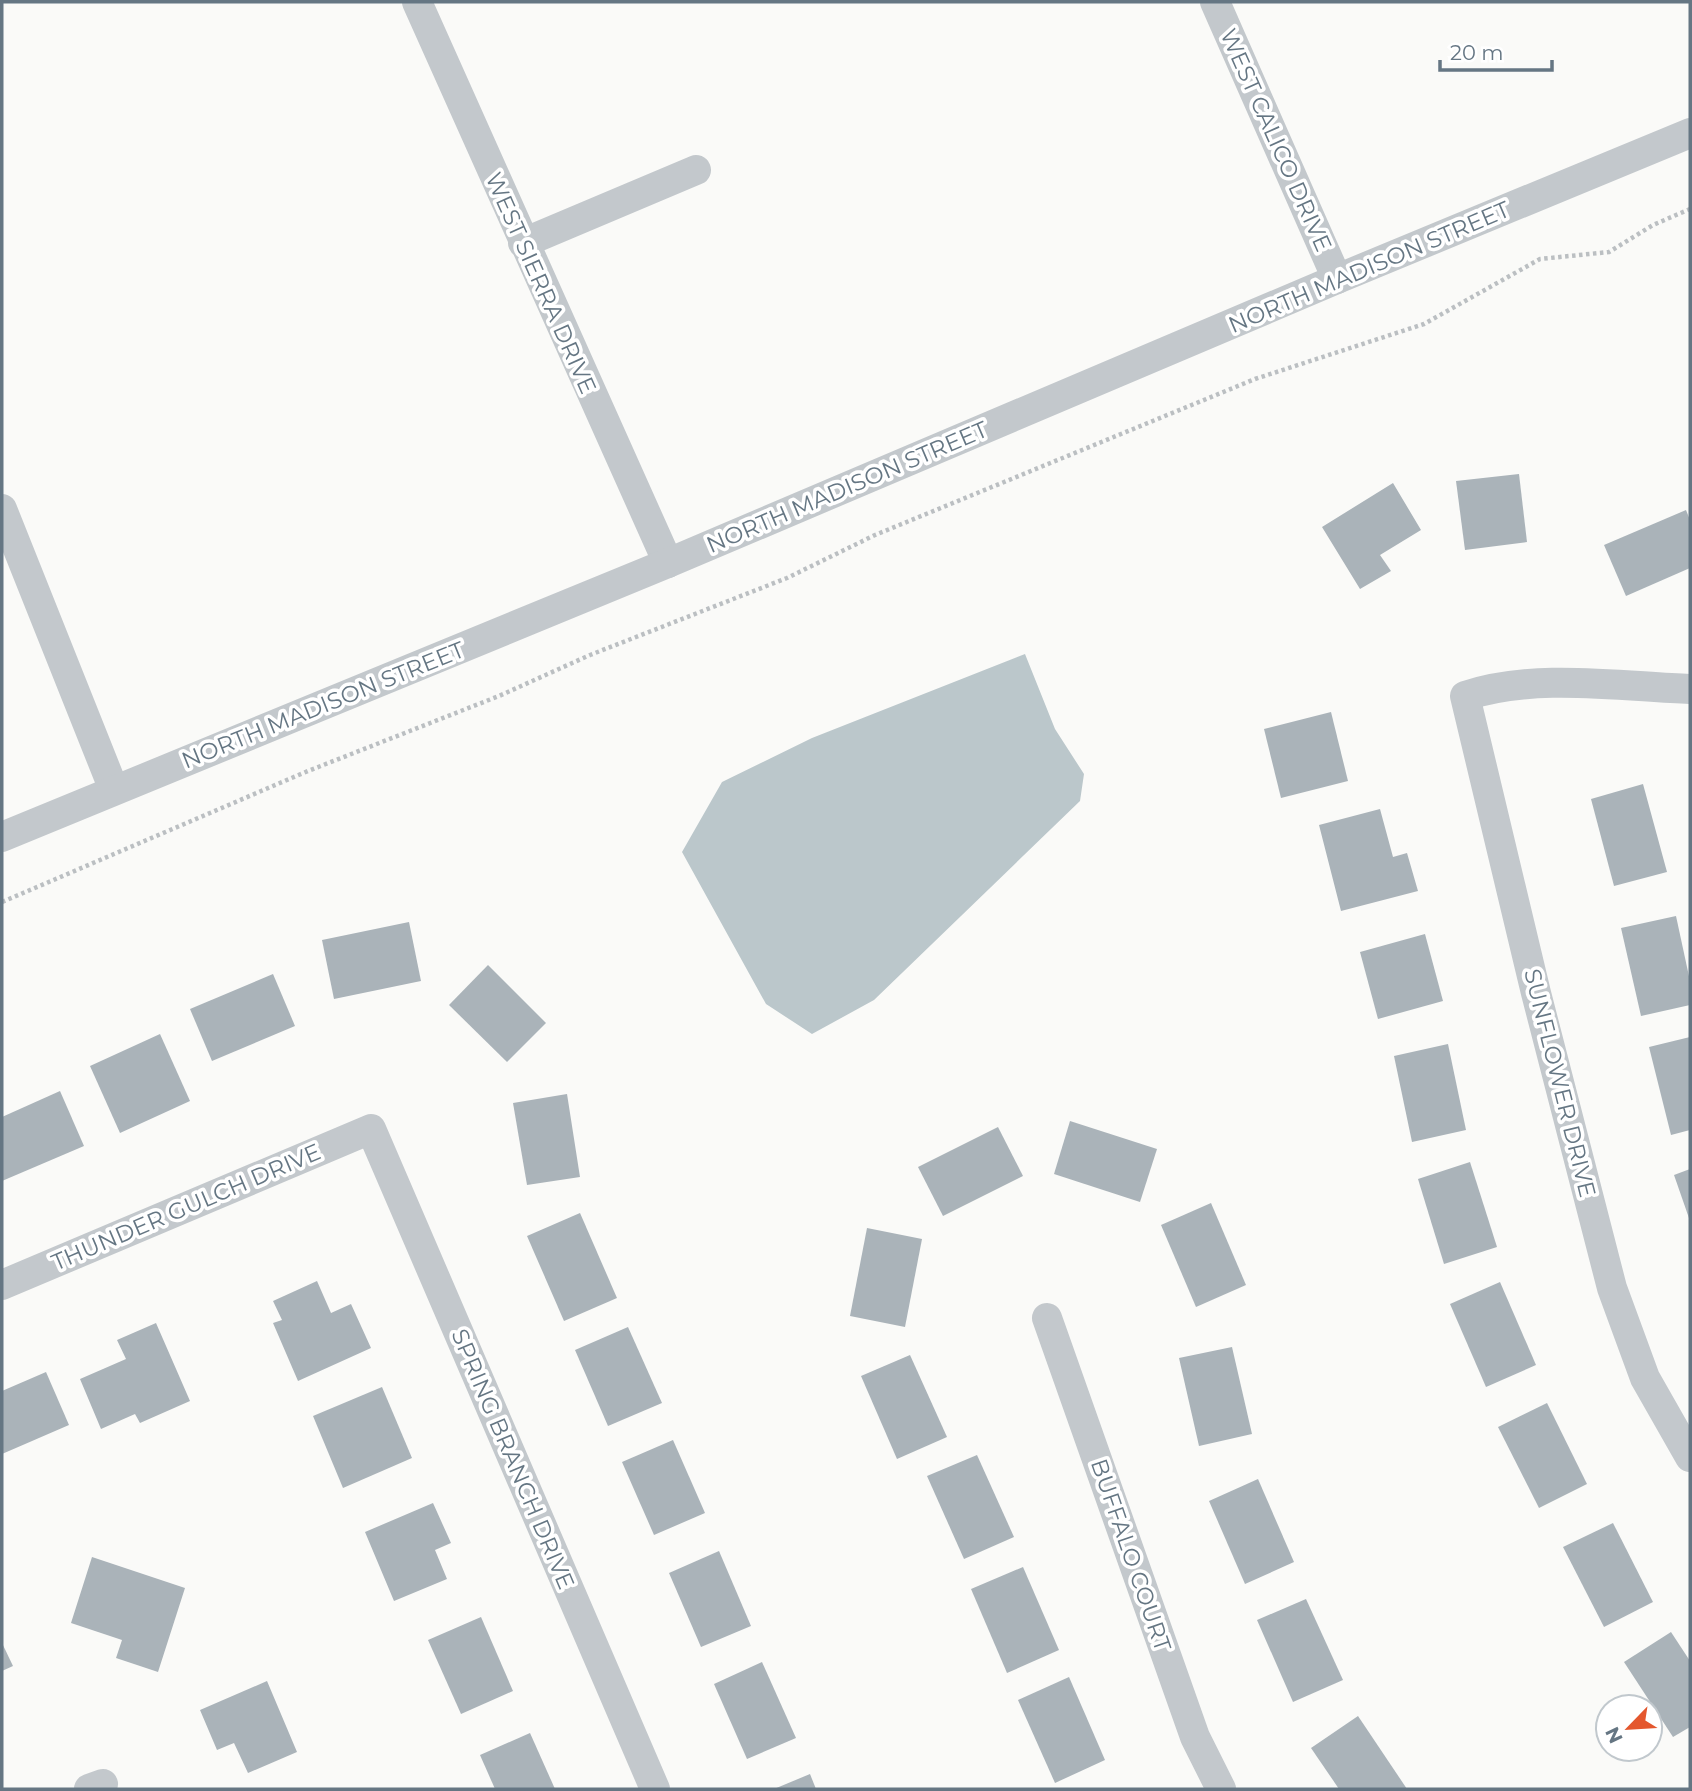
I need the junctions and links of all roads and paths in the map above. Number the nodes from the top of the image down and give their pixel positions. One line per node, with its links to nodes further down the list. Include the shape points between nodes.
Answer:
1 (417, 2): 6 (street, WEST SIERRA DRIVE)
2 (1215, 2): 7 (street, WEST CALICO DRIVE)
3 (1690, 134): 7 (street, NORTH MADISON STREET)
4 (696, 170): 6 (street)
5 (1690, 209): 13 (path, via 1609,252 1540,260 1424,324 1255,379)
6 (523, 243): 9 (street, WEST SIERRA DRIVE)
7 (1337, 279): 9 (street, NORTH MADISON STREET)
8 (2, 509): 11 (street)
9 (668, 563): 11 (street, NORTH MADISON STREET)
10 (1690, 689): 17 (street, SUNFLOWER DRIVE, via 1550,683 1493,687 1465,696 1612,1289 1645,1378)
11 (114, 790): 12 (street, NORTH MADISON STREET)
12 (2, 836)
13 (2, 902)
14 (371, 1129): 15 (street, THUNDER GULCH DRIVE); 18 (street, SPRING BRANCH DRIVE)
15 (2, 1285)
16 (1047, 1318): 19 (street, BUFFALO COURT, via 1195,1737)
17 (1690, 1457)
18 (655, 1789)
19 (1221, 1789)

